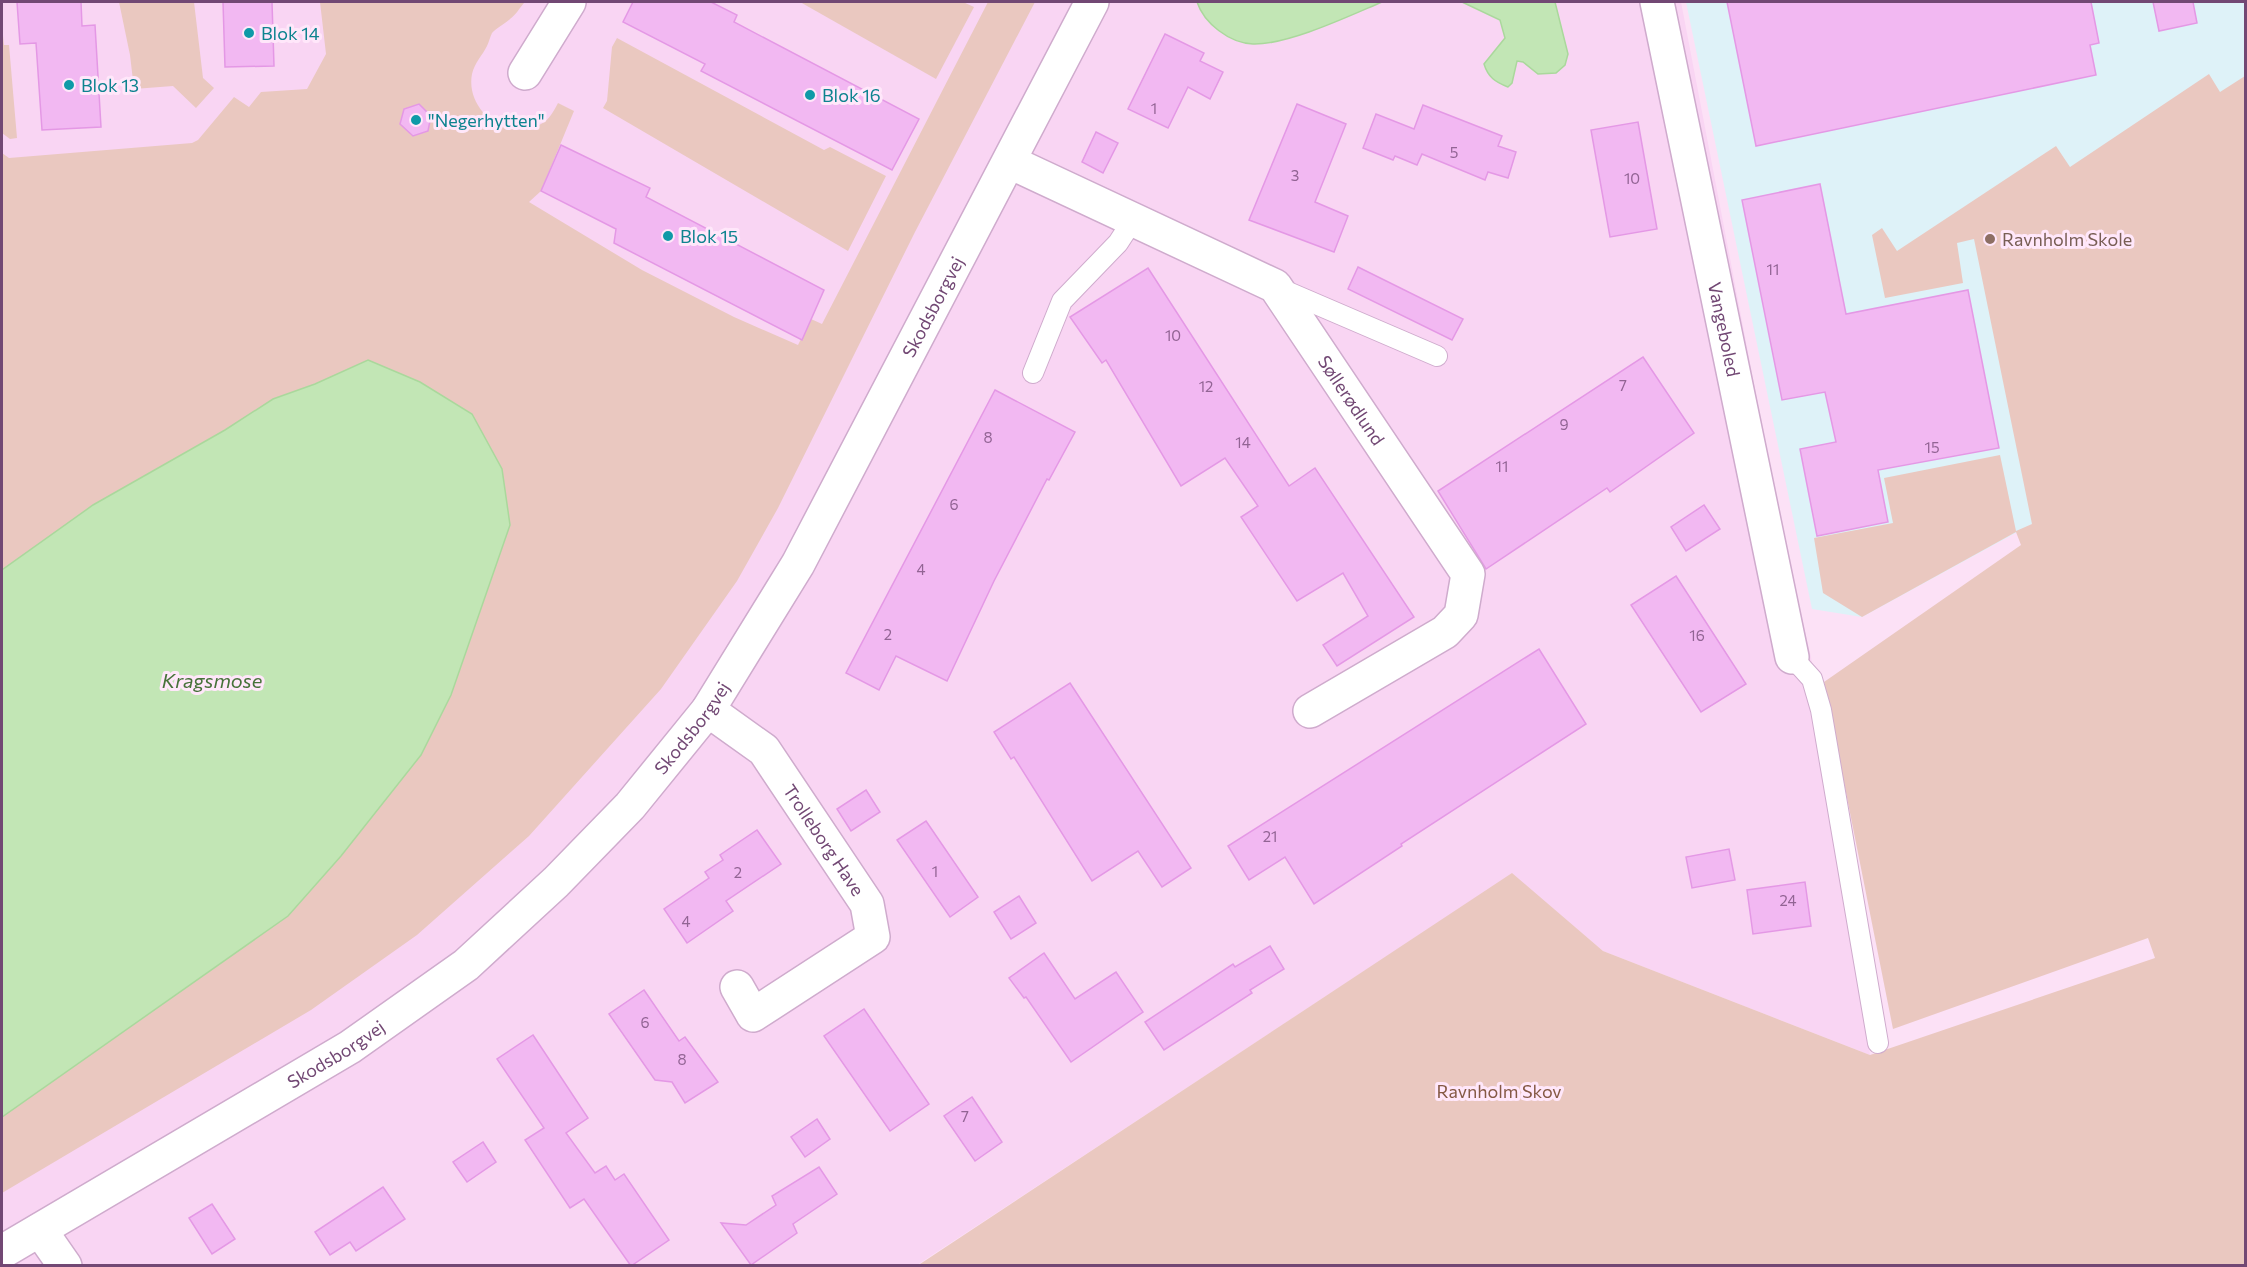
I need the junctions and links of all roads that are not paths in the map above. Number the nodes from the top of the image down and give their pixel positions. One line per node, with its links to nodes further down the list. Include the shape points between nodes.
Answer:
1 (569, 2): 4 (street)
2 (1092, 2): 5 (street, Skodsborgvej)
3 (1657, 2): 10 (street, Vangeboled)
4 (525, 73)
5 (1010, 162): 6 (street); 11 (street, Skodsborgvej, via 798,564)
6 (1133, 220): 7 (street); 9 (lane, via 1118,243 1062,302)
7 (1275, 286): 8 (lane); 12 (street, Søllerødlund, via 1468,574 1461,615 1444,632)
8 (1437, 357)
9 (1033, 373)
10 (1792, 657): 14 (lane, via 1812,679 1821,710)
11 (708, 710): 13 (street, Trolleborg Have, via 764,750 867,904 873,937 753,1015); 15 (street, Skodsborgvej, via 630,806 556,882 466,965 350,1047)
12 (1310, 711)
13 (736, 987)
14 (1878, 1043)
15 (40, 1230): 16 (street, Skodsborgvej); 17 (street)
16 (2, 1252)
17 (64, 1266)

